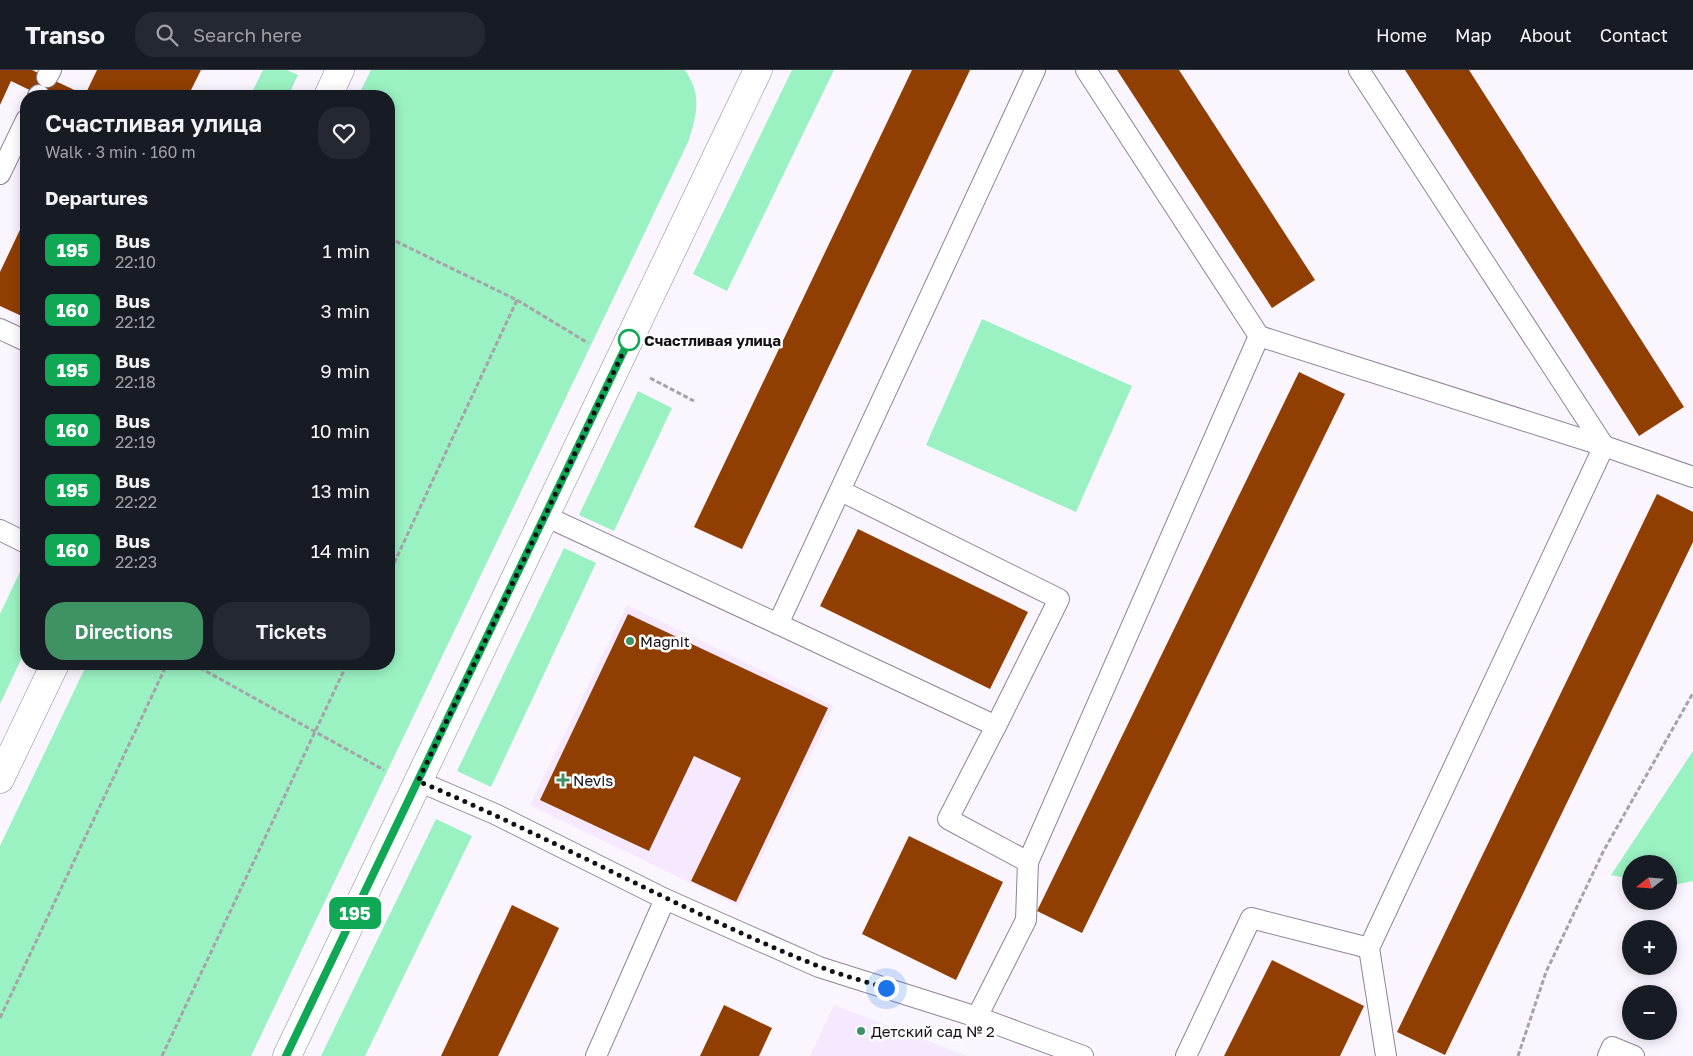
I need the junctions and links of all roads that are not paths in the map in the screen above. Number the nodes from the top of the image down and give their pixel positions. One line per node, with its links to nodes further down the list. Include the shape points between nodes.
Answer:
1 (340, 70): 6 (street)
2 (758, 70): 15 (street)
3 (1034, 70): 14 (lane)
4 (1086, 70): 10 (lane)
5 (1359, 70): 12 (lane)
6 (331, 90)
7 (20, 132): 8 (lane)
8 (0, 174)
9 (0, 329): 11 (lane)
10 (1259, 336): 12 (lane); 23 (lane)
11 (20, 338)
12 (1604, 446): 13 (lane); 25 (lane)
13 (1693, 478)
14 (841, 491): 18 (lane); 20 (lane, via 1059,599)
15 (546, 516): 18 (lane); 22 (street)
16 (0, 530): 17 (lane)
17 (20, 540)
18 (778, 624): 20 (lane)
19 (52, 670): 21 (street)
20 (996, 726): 23 (lane, via 948,819)
21 (0, 779)
22 (418, 781): 24 (lane, via 495,814); 27 (street)
23 (1028, 862): 26 (lane, via 1026,920)
24 (665, 899): 26 (lane, via 819,967); 28 (lane)
25 (1369, 948): 30 (lane, via 1251,918); 31 (lane)
26 (977, 1017): 29 (lane)
27 (286, 1056)
28 (596, 1056)
29 (1083, 1056)
30 (1186, 1056)
31 (1386, 1056)
32 (1608, 1056): 33 (lane, via 1612,1047)
33 (1634, 1056)

